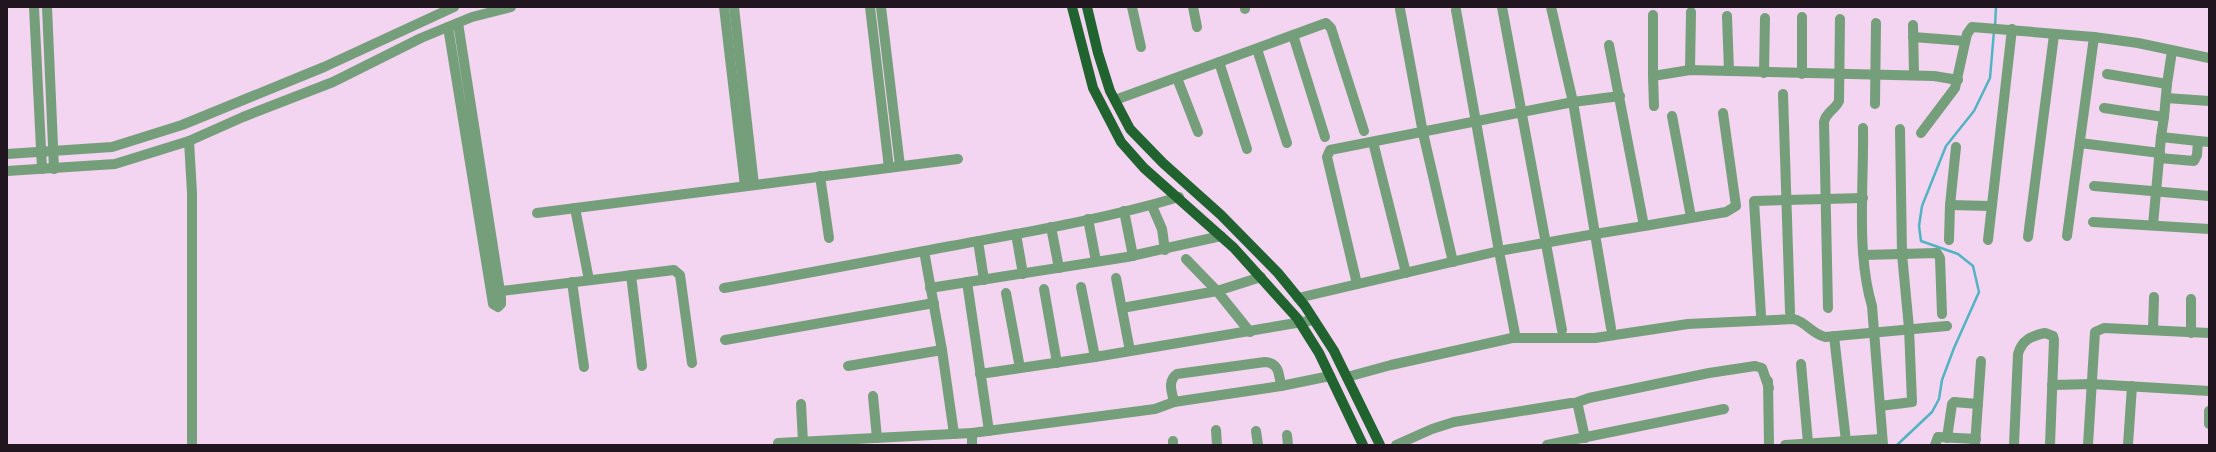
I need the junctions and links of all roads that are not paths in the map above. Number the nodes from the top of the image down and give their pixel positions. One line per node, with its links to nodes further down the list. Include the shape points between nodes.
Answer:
1 (34, 7): 83 (street)
2 (47, 7): 82 (street)
3 (454, 7): 82 (street, via 324,67 182,125 112,147)
4 (511, 7): 23 (street)
5 (724, 7): 93 (street)
6 (734, 7): 93 (street)
7 (870, 7): 88 (street)
8 (881, 7): 87 (street)
9 (1072, 7): 97 (main road, via 1093,88 1104,113 1121,142 1144,168)
10 (1087, 7): 55 (main road, via 1098,53)
11 (1132, 7): 35 (street)
12 (1193, 7): 27 (street)
13 (1502, 7): 61 (street)
14 (1551, 7): 57 (street)
15 (1400, 9): 70 (street)
16 (1456, 10): 65 (street)
17 (1691, 12): 40 (street)
18 (1653, 15): 47 (street)
19 (1727, 16): 41 (street)
20 (1802, 17): 43 (street)
21 (1765, 18): 42 (street)
22 (1840, 19): 44 (street)
23 (458, 23): 26 (street); 148 (street)
24 (1876, 24): 46 (street)
25 (1913, 25): 31 (street)
26 (448, 27): 74 (street, via 333,82); 148 (street)
27 (1197, 27)
28 (2012, 29): 29 (street); 33 (street, via 1969,29); 103 (street)
29 (2054, 34): 32 (street); 118 (street)
30 (1293, 35): 36 (street); 68 (street, via 1321,24 1329,24); 72 (street)
31 (1913, 37): 33 (street); 48 (street)
32 (2094, 37): 37 (street); 79 (street)
33 (1965, 41): 50 (street)
34 (1609, 45): 53 (street)
35 (1141, 47)
36 (1257, 49): 39 (street); 78 (street)
37 (2172, 51): 38 (street); 51 (street)
38 (2209, 58)
39 (1219, 62): 49 (street); 81 (street)
40 (1690, 70): 41 (street); 47 (street)
41 (1729, 71): 42 (street)
42 (1764, 73): 43 (street)
43 (1802, 74): 44 (street)
44 (1839, 74): 46 (street); 98 (street, via 1839,101 1825,116 1824,122)
45 (2107, 74): 51 (street)
46 (1876, 75): 48 (street); 58 (street)
47 (1653, 76): 59 (street)
48 (1914, 76): 50 (street)
49 (1177, 78): 55 (street); 69 (street)
50 (1958, 80): 71 (street, via 1950,98)
51 (2167, 84): 54 (street)
52 (1783, 94): 100 (street)
53 (1620, 96): 57 (street); 111 (street)
54 (2166, 98): 56 (street); 64 (street)
55 (1115, 100): 152 (main road, via 1130,129 1163,163 1221,215 1278,273)
56 (2209, 101)
57 (1573, 102): 61 (street); 115 (street)
58 (1875, 104)
59 (1654, 106)
60 (2104, 108): 64 (street)
61 (1522, 112): 65 (street); 123 (street)
62 (1723, 113): 107 (street, via 1736,206 1726,212)
63 (1672, 116): 107 (street)
64 (2164, 116): 73 (street)
65 (1475, 122): 70 (street); 126 (street)
66 (1863, 128): 99 (street)
67 (1900, 129): 127 (street)
68 (1364, 131)
69 (1198, 132)
70 (1423, 133): 76 (street); 132 (street)
71 (1921, 133)
72 (1324, 137)
73 (2160, 137): 75 (street); 85 (street)
74 (189, 141): 89 (street, via 115,164); 218 (street, via 192,193)
75 (2198, 141): 77 (street); 85 (street, via 2194,161)
76 (1373, 142): 134 (street); 143 (street, via 1330,150 1327,155)
77 (2209, 142)
78 (1287, 143)
79 (2080, 143): 85 (street); 117 (street)
80 (1956, 147): 101 (street)
81 (1247, 149)
82 (52, 152): 83 (street); 89 (street)
83 (41, 153): 84 (street); 90 (street)
84 (7, 154)
85 (2159, 156): 95 (street)
86 (958, 159): 87 (street)
87 (900, 166): 88 (street)
88 (889, 168): 92 (street)
89 (54, 169): 90 (street)
90 (42, 170): 91 (street)
91 (7, 171)
92 (820, 176): 93 (street); 119 (street)
93 (749, 185): 104 (street)
94 (2094, 186): 95 (street)
95 (2155, 191): 96 (street); 110 (street)
96 (2209, 196)
97 (1179, 197): 102 (street); 116 (main road)
98 (1825, 198): 99 (street); 100 (street); 156 (street)
99 (1863, 198): 128 (street)
100 (1786, 200): 157 (street); 159 (street, via 1754,202)
101 (1950, 205): 103 (street); 120 (street)
102 (1152, 206): 105 (street); 124 (street, via 1162,229)
103 (1991, 206): 121 (street)
104 (575, 208): 106 (street); 139 (street)
105 (1124, 211): 108 (street); 129 (street)
106 (537, 213)
107 (1691, 217): 111 (street)
108 (1088, 218): 112 (street); 131 (street)
109 (2093, 222): 110 (street)
110 (2153, 225): 113 (street)
111 (1644, 226): 115 (street)
112 (1050, 227): 114 (street); 133 (street)
113 (2209, 229)
114 (1016, 234): 122 (street); 135 (street)
115 (1595, 234): 123 (street); 163 (street)
116 (1221, 236): 124 (street); 137 (main road)
117 (2067, 236)
118 (2028, 237)
119 (829, 238)
120 (1949, 240)
121 (1988, 240)
122 (978, 241): 125 (street); 140 (street)
123 (1546, 242): 126 (street); 165 (street)
124 (1165, 250): 129 (street)
125 (924, 251): 145 (street); 146 (street)
126 (1499, 251): 132 (street); 171 (street)
127 (1902, 254): 128 (street); 158 (street, via 1931,252 1939,255); 164 (street)
128 (1864, 255): 167 (street, via 1866,288 1872,306)
129 (1133, 256): 131 (street)
130 (1186, 260): 149 (street)
131 (1096, 261): 133 (street)
132 (1453, 262): 134 (street)
133 (1059, 268): 135 (street)
134 (1406, 273): 143 (street)
135 (1023, 274): 140 (street)
136 (631, 275): 139 (street); 178 (street, via 674,270 680,275); 181 (street)
137 (1261, 276): 149 (street); 161 (main road)
138 (1116, 278): 155 (street)
139 (589, 280): 141 (street)
140 (984, 280): 142 (street)
141 (572, 282): 148 (street); 183 (street)
142 (967, 282): 146 (street); 186 (street)
143 (1357, 284): 152 (street)
144 (1081, 287): 176 (street)
145 (724, 288)
146 (930, 288): 154 (street)
147 (1044, 289): 179 (street)
148 (495, 291)
149 (1217, 291): 155 (street); 168 (street)
150 (1006, 293): 184 (street)
151 (2154, 297): 166 (street)
152 (1298, 298): 160 (main road)
153 (2191, 299): 169 (street)
154 (934, 303): 173 (street); 174 (street)
155 (1122, 308): 175 (street)
156 (1828, 308)
157 (1790, 312)
158 (1942, 314)
159 (1761, 315)
160 (1314, 320): 161 (street); 188 (main road)
161 (1300, 323): 168 (street); 187 (main road)
162 (1947, 326): 164 (street)
163 (1611, 328)
164 (1909, 328): 167 (street); 200 (street, via 1912,402)
165 (1562, 330)
166 (2153, 330): 169 (street); 189 (street, via 2104,328 2095,332)
167 (1874, 331): 172 (street); 200 (street)
168 (1250, 332): 175 (street)
169 (2190, 333): 170 (street)
170 (2209, 333)
171 (1515, 334)
172 (1834, 336): 188 (street, via 1816,334 1800,320 1794,319 1688,324 1601,337 1512,338); 212 (street)
173 (725, 340)
174 (942, 350): 182 (street); 208 (street)
175 (1130, 351): 176 (street)
176 (1094, 357): 179 (street)
177 (1981, 361): 199 (street)
178 (692, 363)
179 (1057, 363): 184 (street)
180 (1801, 364): 216 (street)
181 (642, 366)
182 (848, 366)
183 (584, 367)
184 (1020, 368): 186 (street)
185 (1768, 369): 193 (street)
186 (980, 374): 205 (street)
187 (1330, 376): 191 (street); 222 (main road)
188 (1347, 377): 223 (main road)
189 (2092, 384): 190 (street); 192 (street); 231 (street)
190 (2052, 385): 229 (street, via 2054,340 2045,333 2028,338 2023,342 2018,354); 230 (street)
191 (1281, 386): 196 (street); 196 (street, via 1278,369 1271,362 1177,374 1171,384)
192 (2132, 386): 194 (street); 232 (street)
193 (1769, 388): 197 (street, via 1762,368 1754,366 1709,373 1589,398); 226 (street)
194 (2209, 391)
195 (873, 396): 209 (street)
196 (1174, 402): 205 (street, via 1155,409)
197 (1576, 403): 211 (street); 224 (street, via 1563,403 1461,421 1432,429)
198 (801, 404): 213 (street)
199 (1978, 404): 210 (street, via 1952,404); 215 (street)
200 (1880, 406): 214 (street)
201 (1724, 409): 211 (street)
202 (2209, 411): 203 (street)
203 (2209, 424)
204 (1216, 430): 220 (street)
205 (989, 431): 207 (street)
206 (1256, 431): 221 (street)
207 (972, 433): 208 (street); 219 (street)
208 (954, 434): 209 (street)
209 (877, 438): 213 (street)
210 (1947, 438): 215 (street); 228 (street, via 1938,437)
211 (1589, 440): 225 (street)
212 (1846, 440): 214 (street); 216 (street)
213 (803, 442): 217 (street)
214 (1882, 442)
215 (1976, 442)
216 (1808, 443): 227 (street)
217 (778, 444)
218 (192, 445)
219 (972, 445)
220 (1217, 445)
221 (1258, 445)
222 (1363, 445)
223 (1380, 445)
224 (1396, 445)
225 (1547, 445)
226 (1768, 445)
227 (1785, 445)
228 (1935, 445)
229 (2014, 445)
230 (2050, 445)
231 (2088, 445)
232 (2128, 445)

